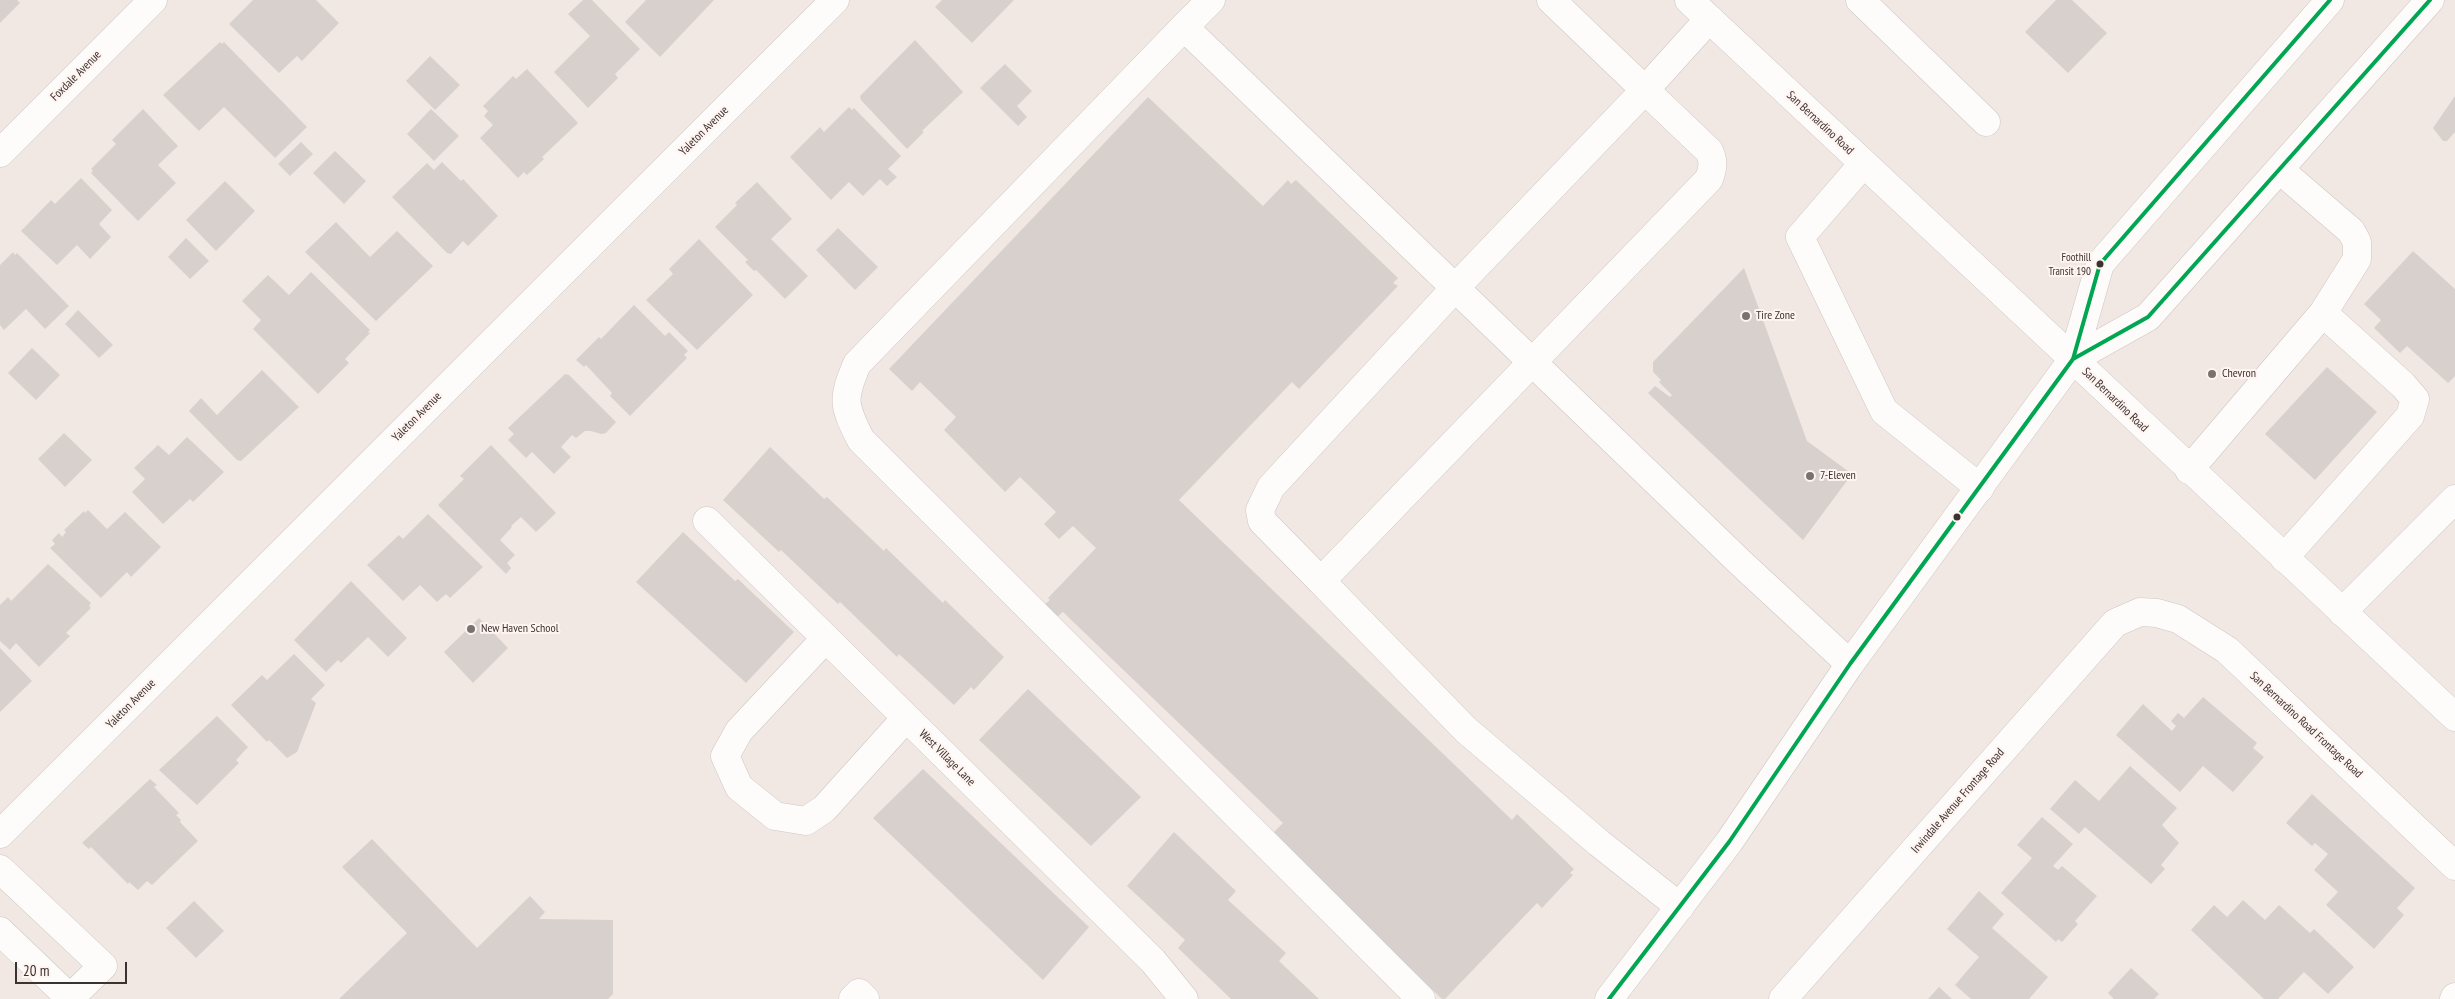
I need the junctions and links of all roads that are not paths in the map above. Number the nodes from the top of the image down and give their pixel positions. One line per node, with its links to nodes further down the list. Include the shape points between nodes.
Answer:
1 (153, 0): 13 (street, Foxdale Avenue)
2 (835, 0): 32 (street, Yaleton Avenue)
3 (1211, 0): 10 (street)
4 (1551, 0): 11 (street)
5 (1689, 0): 9 (street, San Bernardino Road)
6 (1860, 0): 12 (street)
7 (2330, 0): 19 (street, via 2100,264)
8 (2430, 0): 15 (street)
9 (1709, 19): 11 (street); 14 (street, San Bernardino Road)
10 (1184, 27): 16 (street); 41 (street, via 857,364 846,390 848,415 861,440)
11 (1646, 90): 16 (street); 18 (street, via 1709,151 1713,169 1709,179)
12 (1986, 122)
13 (0, 153)
14 (1863, 164): 19 (street, San Bernardino Road); 21 (street, via 1800,237 1884,411)
15 (2280, 170): 17 (street, via 2351,231 2357,242 2357,259); 19 (street, via 2148,317)
16 (1455, 288): 18 (street); 25 (street, via 1271,487 1264,499 1260,510 1262,521)
17 (2323, 313): 20 (street); 24 (street, via 2415,399 2410,416)
18 (1532, 360): 25 (street); 29 (street)
19 (2073, 360): 20 (street, San Bernardino Road); 21 (street)
20 (2189, 470): 24 (street, San Bernardino Road)
21 (1980, 488): 29 (street)
22 (2455, 499): 27 (street)
23 (707, 521): 28 (street, West Village Lane)
24 (2284, 558): 27 (street, San Bernardino Road)
25 (1321, 581): 35 (street, via 1466,730)
26 (2140, 612): 33 (street, San Bernardino Road Frontage Road, via 2178,619 2227,650); 43 (street, Irwindale Avenue Frontage Road, via 2115,623)
27 (2342, 612): 30 (street, San Bernardino Road)
28 (826, 638): 31 (street, West Village Lane); 31 (street, via 739,730 725,756 739,787 775,816 806,821 824,809)
29 (1850, 664): 35 (street, via 1729,842)
30 (2455, 716)
31 (906, 718): 40 (street, West Village Lane, via 1153,962)
32 (0, 834)
33 (2455, 866)
34 (0, 869): 37 (street, via 103,966)
35 (1680, 907): 42 (street)
36 (0, 931): 37 (street)
37 (70, 999)
38 (853, 999): 39 (street, via 859,993)
39 (865, 999)
40 (1184, 999)
41 (1421, 999)
42 (1609, 999)
43 (1783, 999)

